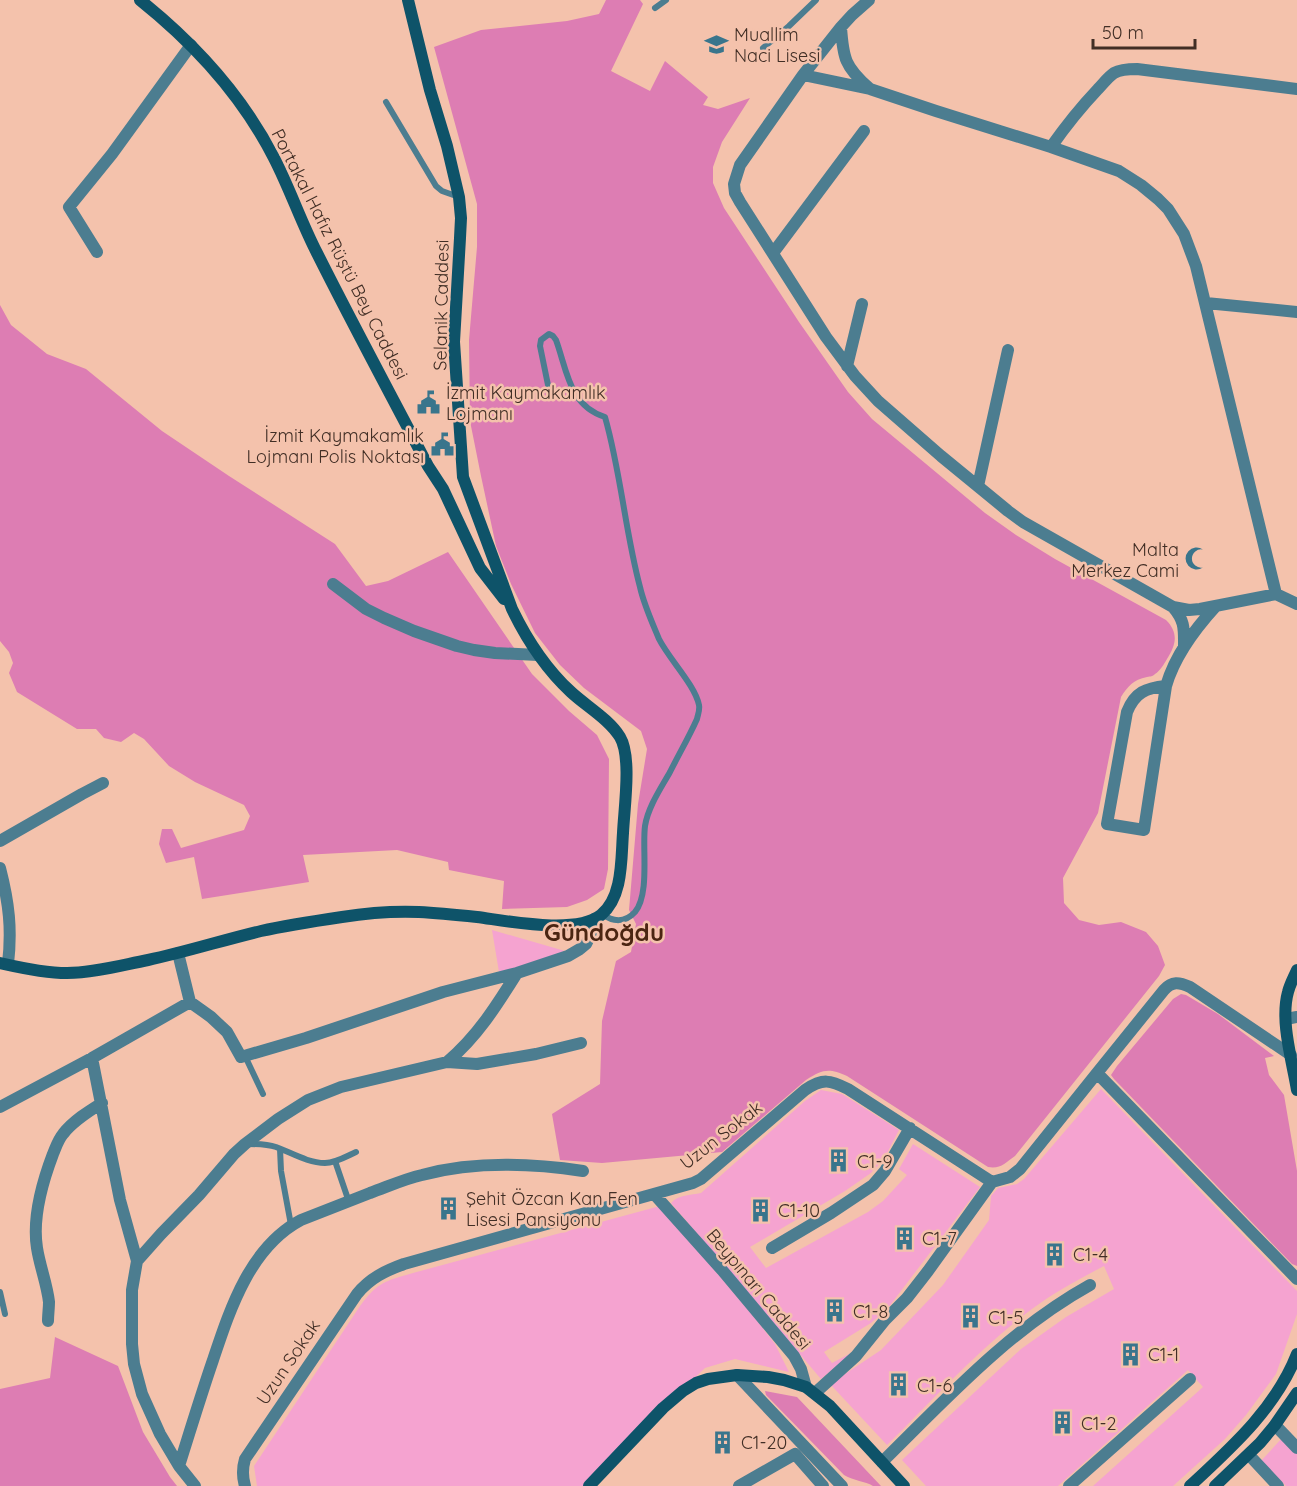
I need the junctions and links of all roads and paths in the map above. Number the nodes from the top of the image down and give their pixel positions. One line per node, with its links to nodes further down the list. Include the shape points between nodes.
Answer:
1 (140, 0): 8 (main road, Portakal Hafız Rüştü Bey Caddesi)
2 (408, 0): 16 (main road, Selanik Caddesi)
3 (666, 0): 6 (lane)
4 (816, 0): 9 (lane)
5 (869, 0): 7 (street)
6 (655, 8)
7 (841, 27): 10 (street); 11 (street, via 848,65)
8 (191, 45): 17 (street, via 69,207); 31 (main road, Portakal Hafız Rüştü Bey Caddesi, via 228,86 265,142 315,250 480,568)
9 (763, 48)
10 (803, 75): 11 (street); 18 (street, via 740,165 734,184 740,202)
11 (870, 89): 15 (street)
12 (1297, 89): 15 (street, via 1121,70 1096,91)
13 (386, 102): 16 (lane, via 436,186)
14 (864, 131): 18 (street)
15 (1051, 147): 19 (street, via 1119,171 1142,185 1168,209 1197,266)
16 (459, 197): 31 (main road, Selanik Caddesi, via 454,342 463,477)
17 (97, 252)
18 (773, 254): 23 (street)
19 (1206, 303): 21 (street); 27 (street)
20 (862, 304): 23 (street)
21 (1297, 312)
22 (1008, 350): 25 (street)
23 (847, 366): 25 (street, via 867,391)
24 (548, 385): 38 (lane, via 540,346 549,334 556,340 566,374 580,401 591,412 605,417 645,604 660,641 699,703 697,719 645,824 644,886 636,911 615,921)
25 (978, 486): 30 (street, via 1034,529)
26 (333, 584): 33 (street, via 384,618 457,646)
27 (1276, 594): 28 (street); 29 (street)
28 (1297, 604)
29 (1217, 605): 30 (street, via 1189,610); 32 (street)
30 (1173, 608): 32 (street, via 1181,616)
31 (512, 609): 33 (main road)
32 (1184, 646): 34 (street)
33 (538, 655): 38 (main road, via 559,680 612,727 626,752 616,895)
34 (1166, 686): 34 (street, via 1144,830 1107,824 1131,702 1146,690)
35 (104, 783): 36 (street)
36 (0, 841)
37 (0, 868): 40 (street, via 10,916 10,946)
38 (598, 917): 39 (main road, via 567,925 455,914 369,914 279,927); 42 (street, via 580,948 568,956)
39 (178, 953): 40 (main road, via 82,972 53,972); 43 (street)
40 (4, 963)
41 (1297, 970): 44 (main road, via 1288,991)
42 (517, 973): 47 (street, via 443,992); 49 (street, via 474,1036)
43 (190, 1002): 47 (street, via 220,1024 241,1057); 48 (street)
44 (1292, 1018): 46 (main road)
45 (581, 1043): 49 (street, via 477,1064)
46 (1291, 1055): 50 (street, via 1180,982 1164,990); 51 (main road)
47 (245, 1056): 52 (lane)
48 (92, 1058): 53 (street); 54 (street)
49 (447, 1062): 56 (street, via 324,1093 293,1108)
50 (1097, 1073): 61 (street, via 1020,1169 1010,1178); 67 (street)
51 (1297, 1090)
52 (263, 1094)
53 (102, 1102): 66 (street, via 120,1200); 71 (street, via 63,1134 42,1188 36,1233 47,1291)
54 (0, 1107)
55 (910, 1128): 61 (street, Uzun Sokak); 62 (street, Uzun Sokak, via 848,1089 821,1081 805,1090 697,1181); 65 (street, via 873,1185)
56 (244, 1144): 57 (lane); 66 (street)
57 (280, 1149): 59 (lane, via 314,1162); 64 (lane)
58 (356, 1152): 59 (lane)
59 (335, 1161): 63 (lane)
60 (583, 1171): 63 (street, via 519,1165 451,1169 401,1181)
61 (992, 1182): 75 (street, via 907,1298 856,1356)
62 (655, 1195): 75 (street, Beypınarı Caddesi, via 794,1356); 83 (street, Uzun Sokak, via 404,1264 374,1277 357,1294 245,1459)
63 (349, 1202): 64 (street)
64 (291, 1226): 81 (street, via 272,1241 237,1296)
65 (772, 1248)
66 (137, 1261): 81 (street, via 131,1299 134,1364 149,1412)
67 (1297, 1279)
68 (1090, 1285): 80 (street, via 1001,1346)
69 (0, 1292): 70 (lane)
70 (5, 1314)
71 (48, 1321)
72 (1297, 1354): 90 (main road, via 1262,1414)
73 (737, 1375): 75 (main road, via 784,1380); 84 (main road, via 708,1379 683,1390); 87 (street)
74 (1190, 1379): 89 (street)
75 (811, 1390): 80 (main road, Beypınarı Caddesi)
76 (1297, 1392): 77 (main road)
77 (1275, 1425): 78 (street); 79 (main road)
78 (1297, 1448)
79 (1249, 1455): 91 (main road); 92 (street)
80 (882, 1462): 88 (main road, Beypınarı Caddesi)
81 (179, 1466): 82 (street)
82 (195, 1486)
83 (245, 1486)
84 (589, 1486)
85 (739, 1486): 86 (street, via 795,1454)
86 (823, 1486)
87 (842, 1486)
88 (904, 1486)
89 (1069, 1486)
90 (1190, 1486)
91 (1215, 1486)
92 (1278, 1486)

